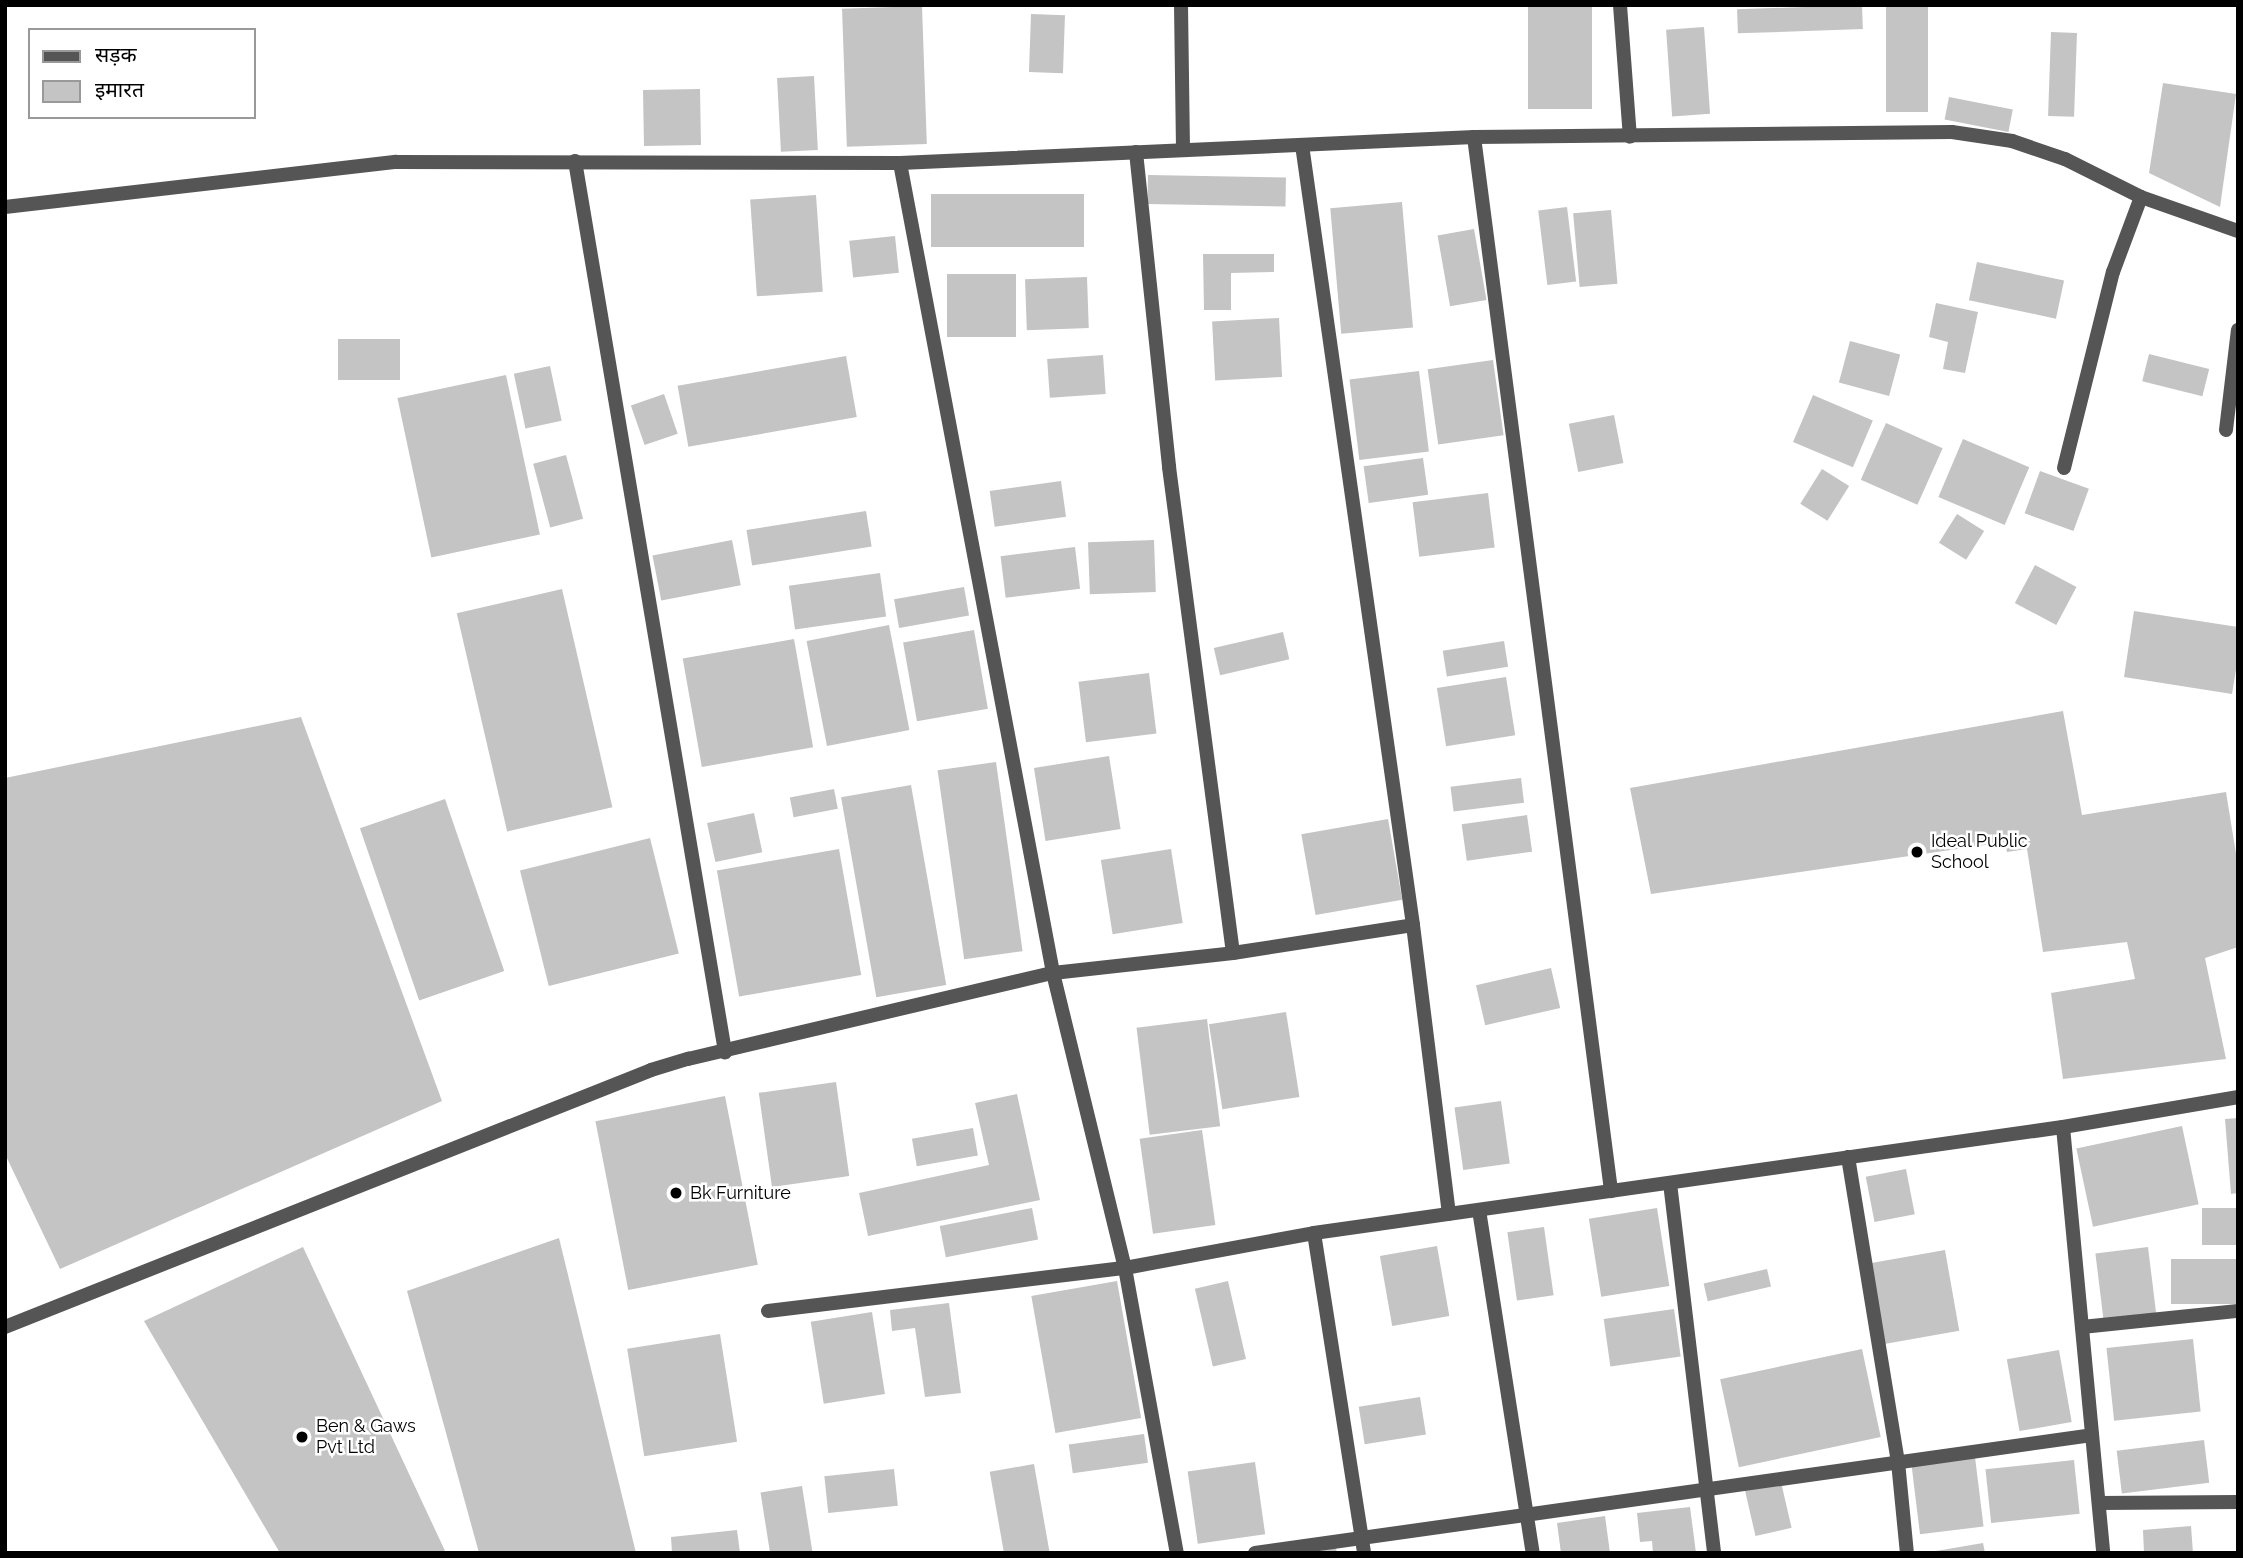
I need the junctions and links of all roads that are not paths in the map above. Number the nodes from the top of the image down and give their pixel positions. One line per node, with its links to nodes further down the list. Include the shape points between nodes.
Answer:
1 (1181, 5): 6 (street)
2 (1620, 5): 4 (street)
3 (1474, 136): 4 (street); 5 (street); 24 (street)
4 (1630, 137): 10 (street, via 1952,132 2012,141 2065,159)
5 (1302, 145): 6 (street); 16 (street)
6 (1183, 148): 7 (street)
7 (1136, 152): 9 (street); 17 (street, via 1169,467)
8 (575, 160): 9 (street); 11 (street, via 396,162); 19 (street)
9 (900, 163): 18 (street)
10 (2141, 197): 12 (street); 15 (street, via 2113,272)
11 (5, 207)
12 (2238, 231)
13 (2238, 330): 14 (street)
14 (2225, 430)
15 (2064, 468)
16 (1413, 925): 17 (street); 26 (street)
17 (1233, 953): 18 (street)
18 (1053, 973): 19 (street); 28 (street)
19 (725, 1052): 31 (street, via 651,1070)
20 (2238, 1097): 21 (street)
21 (2063, 1127): 22 (street); 32 (street)
22 (1848, 1157): 23 (street); 34 (street)
23 (1670, 1183): 24 (street); 35 (street)
24 (1611, 1191): 25 (street)
25 (1479, 1210): 26 (street); 38 (street)
26 (1448, 1214): 27 (street)
27 (1314, 1233): 28 (street); 39 (street)
28 (1125, 1268): 29 (street); 40 (street)
29 (768, 1311)
30 (2238, 1311): 32 (street)
31 (5, 1327)
32 (2082, 1327): 33 (street)
33 (2092, 1435): 34 (street); 37 (street)
34 (1898, 1462): 35 (street); 45 (street)
35 (1704, 1489): 38 (street); 44 (street)
36 (2238, 1502): 37 (street)
37 (2099, 1503): 46 (street)
38 (1529, 1514): 39 (street); 43 (street)
39 (1361, 1538): 41 (street); 42 (street)
40 (1177, 1553)
41 (1255, 1553)
42 (1363, 1553)
43 (1533, 1553)
44 (1714, 1553)
45 (1907, 1553)
46 (2103, 1553)

